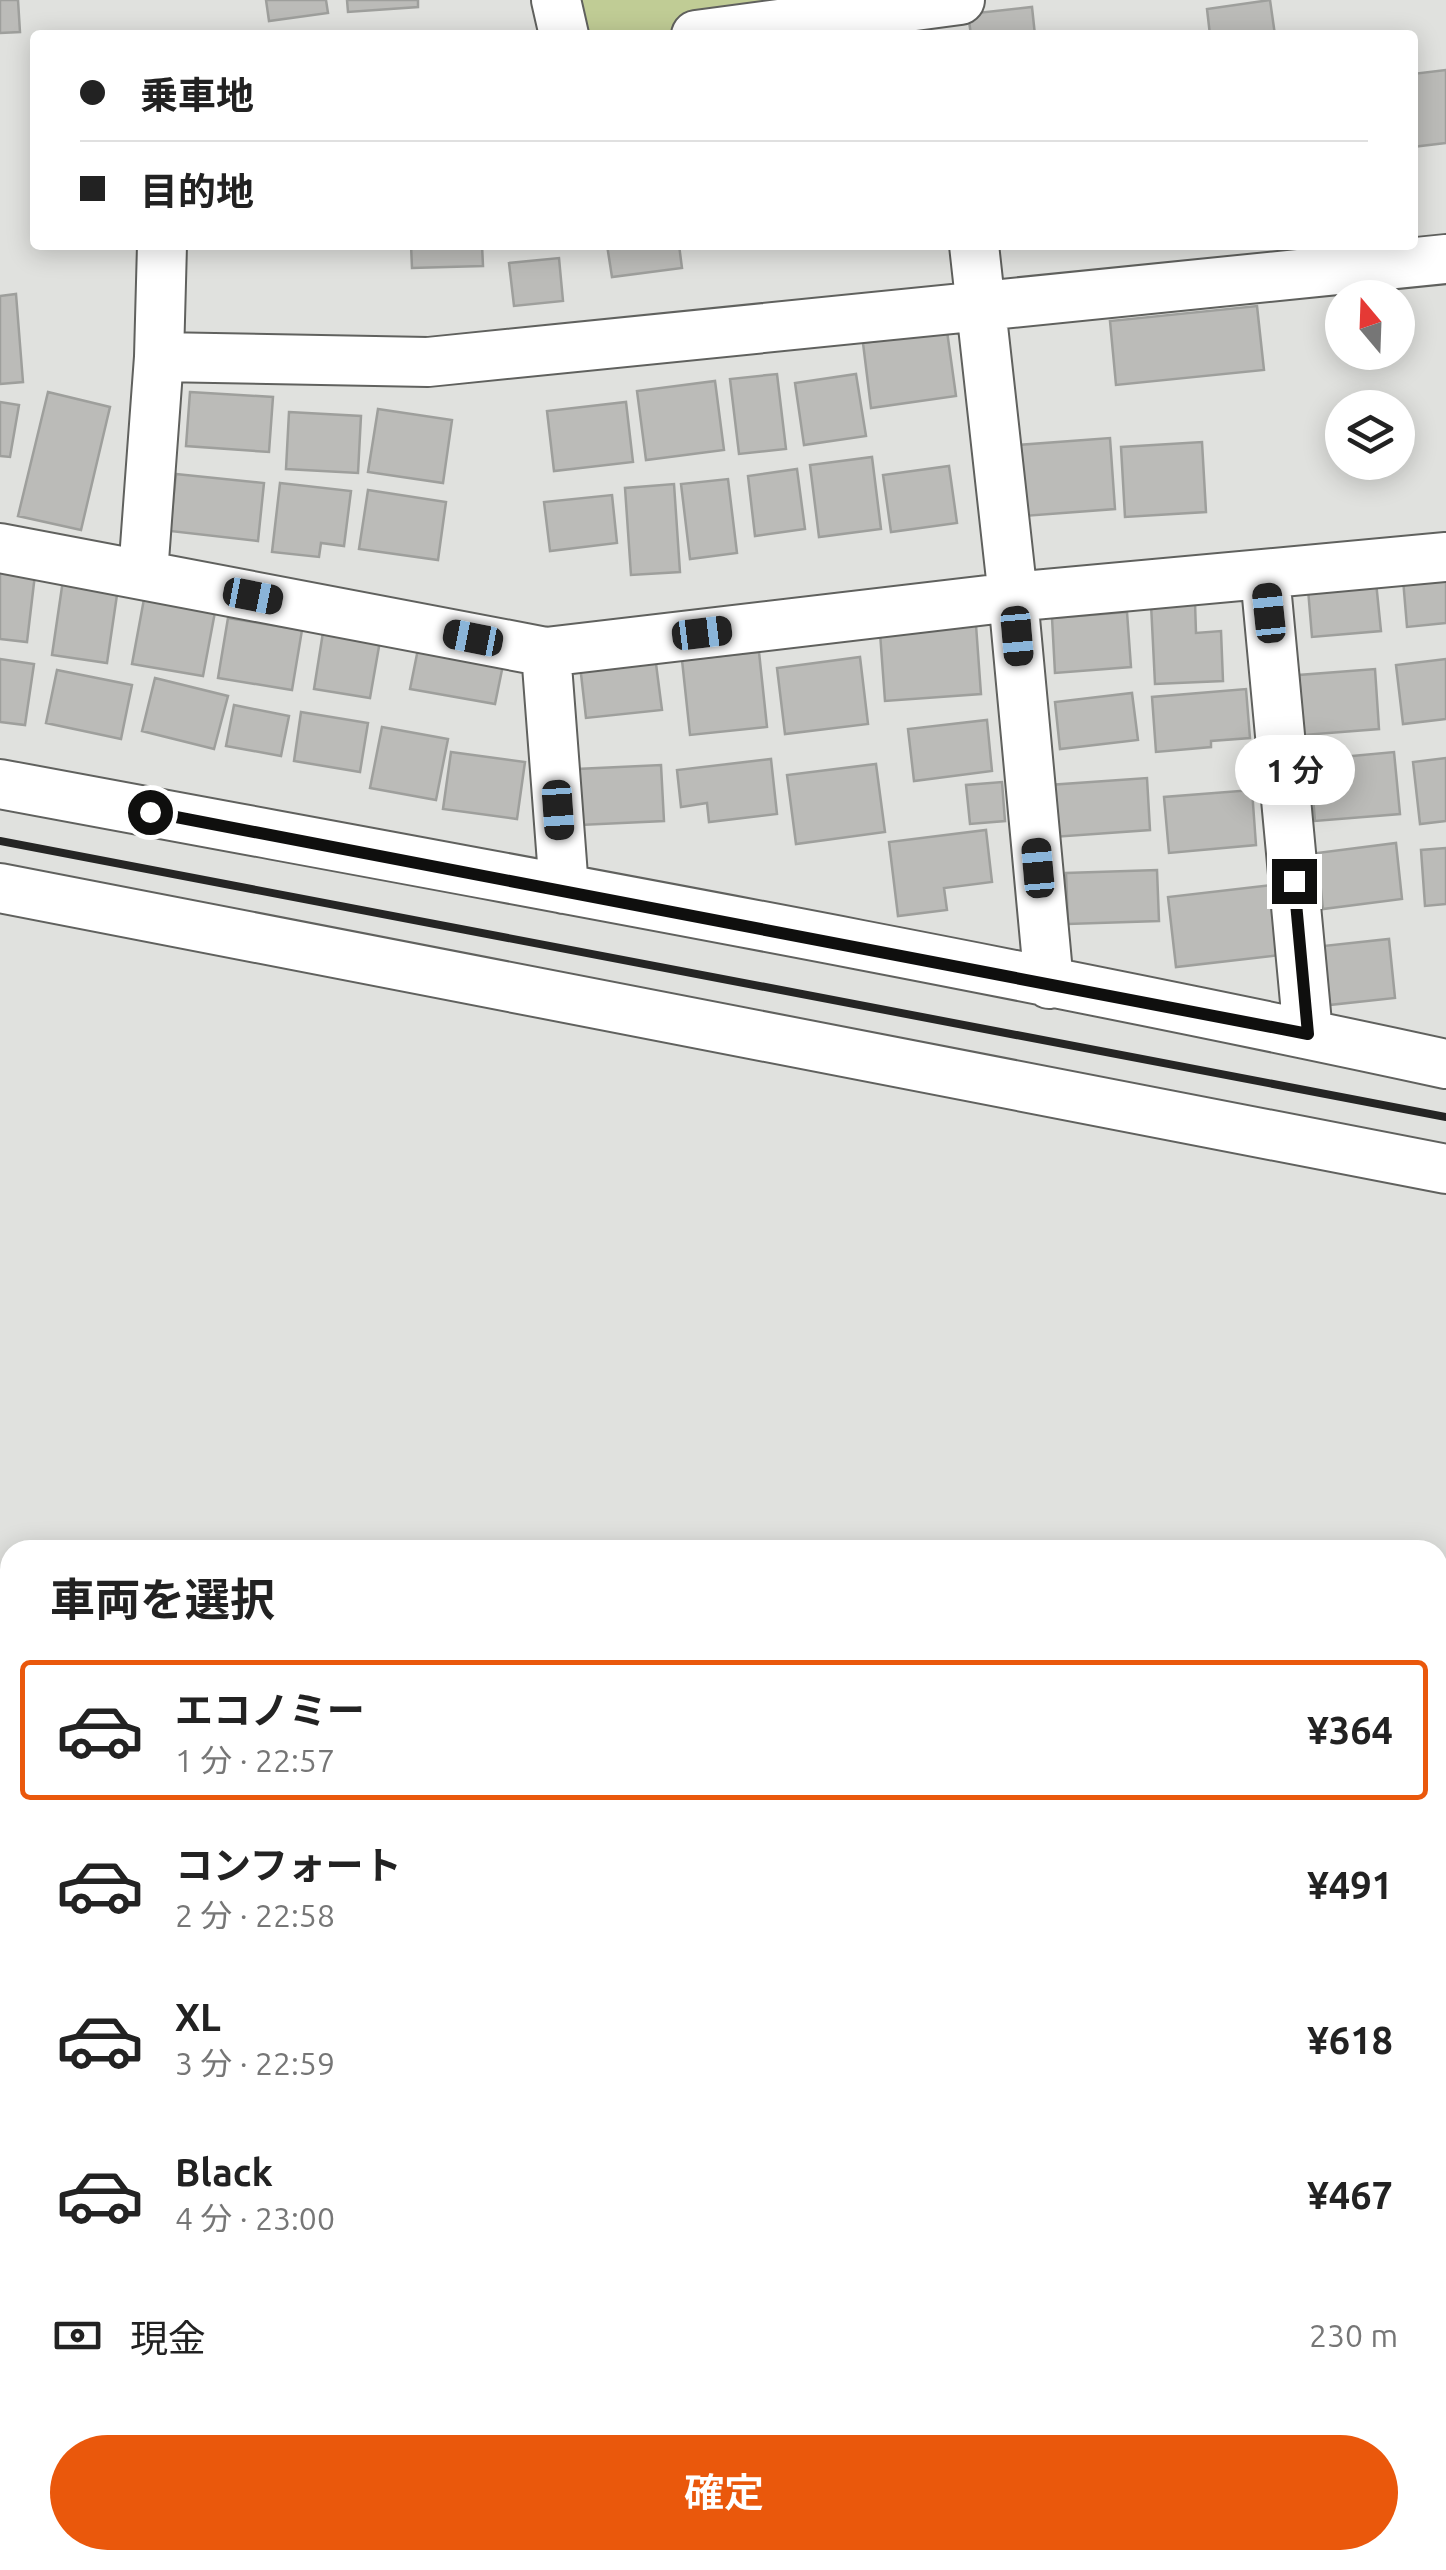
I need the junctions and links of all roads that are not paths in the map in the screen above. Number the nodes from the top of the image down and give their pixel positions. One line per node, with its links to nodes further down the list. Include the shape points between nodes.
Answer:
1 (556, 0): 3 (street)
2 (949, 12): 4 (street)
3 (563, 30)
4 (751, 30)
5 (162, 250): 9 (street)
6 (975, 250): 8 (street)
7 (1446, 259): 8 (street)
8 (982, 307): 9 (street, via 428,362); 14 (street)
9 (159, 357): 12 (street)
10 (0, 548): 12 (street)
11 (1446, 557): 13 (street)
12 (143, 574): 15 (street)
13 (1265, 575): 14 (street); 20 (street)
14 (1013, 597): 15 (street); 19 (street)
15 (546, 652): 18 (street)
16 (0, 784): 18 (street)
17 (0, 888): 22 (street)
18 (564, 889): 19 (street)
19 (1049, 984): 20 (street)
20 (1308, 1034): 21 (street)
21 (1446, 1064)
22 (1446, 1169)

